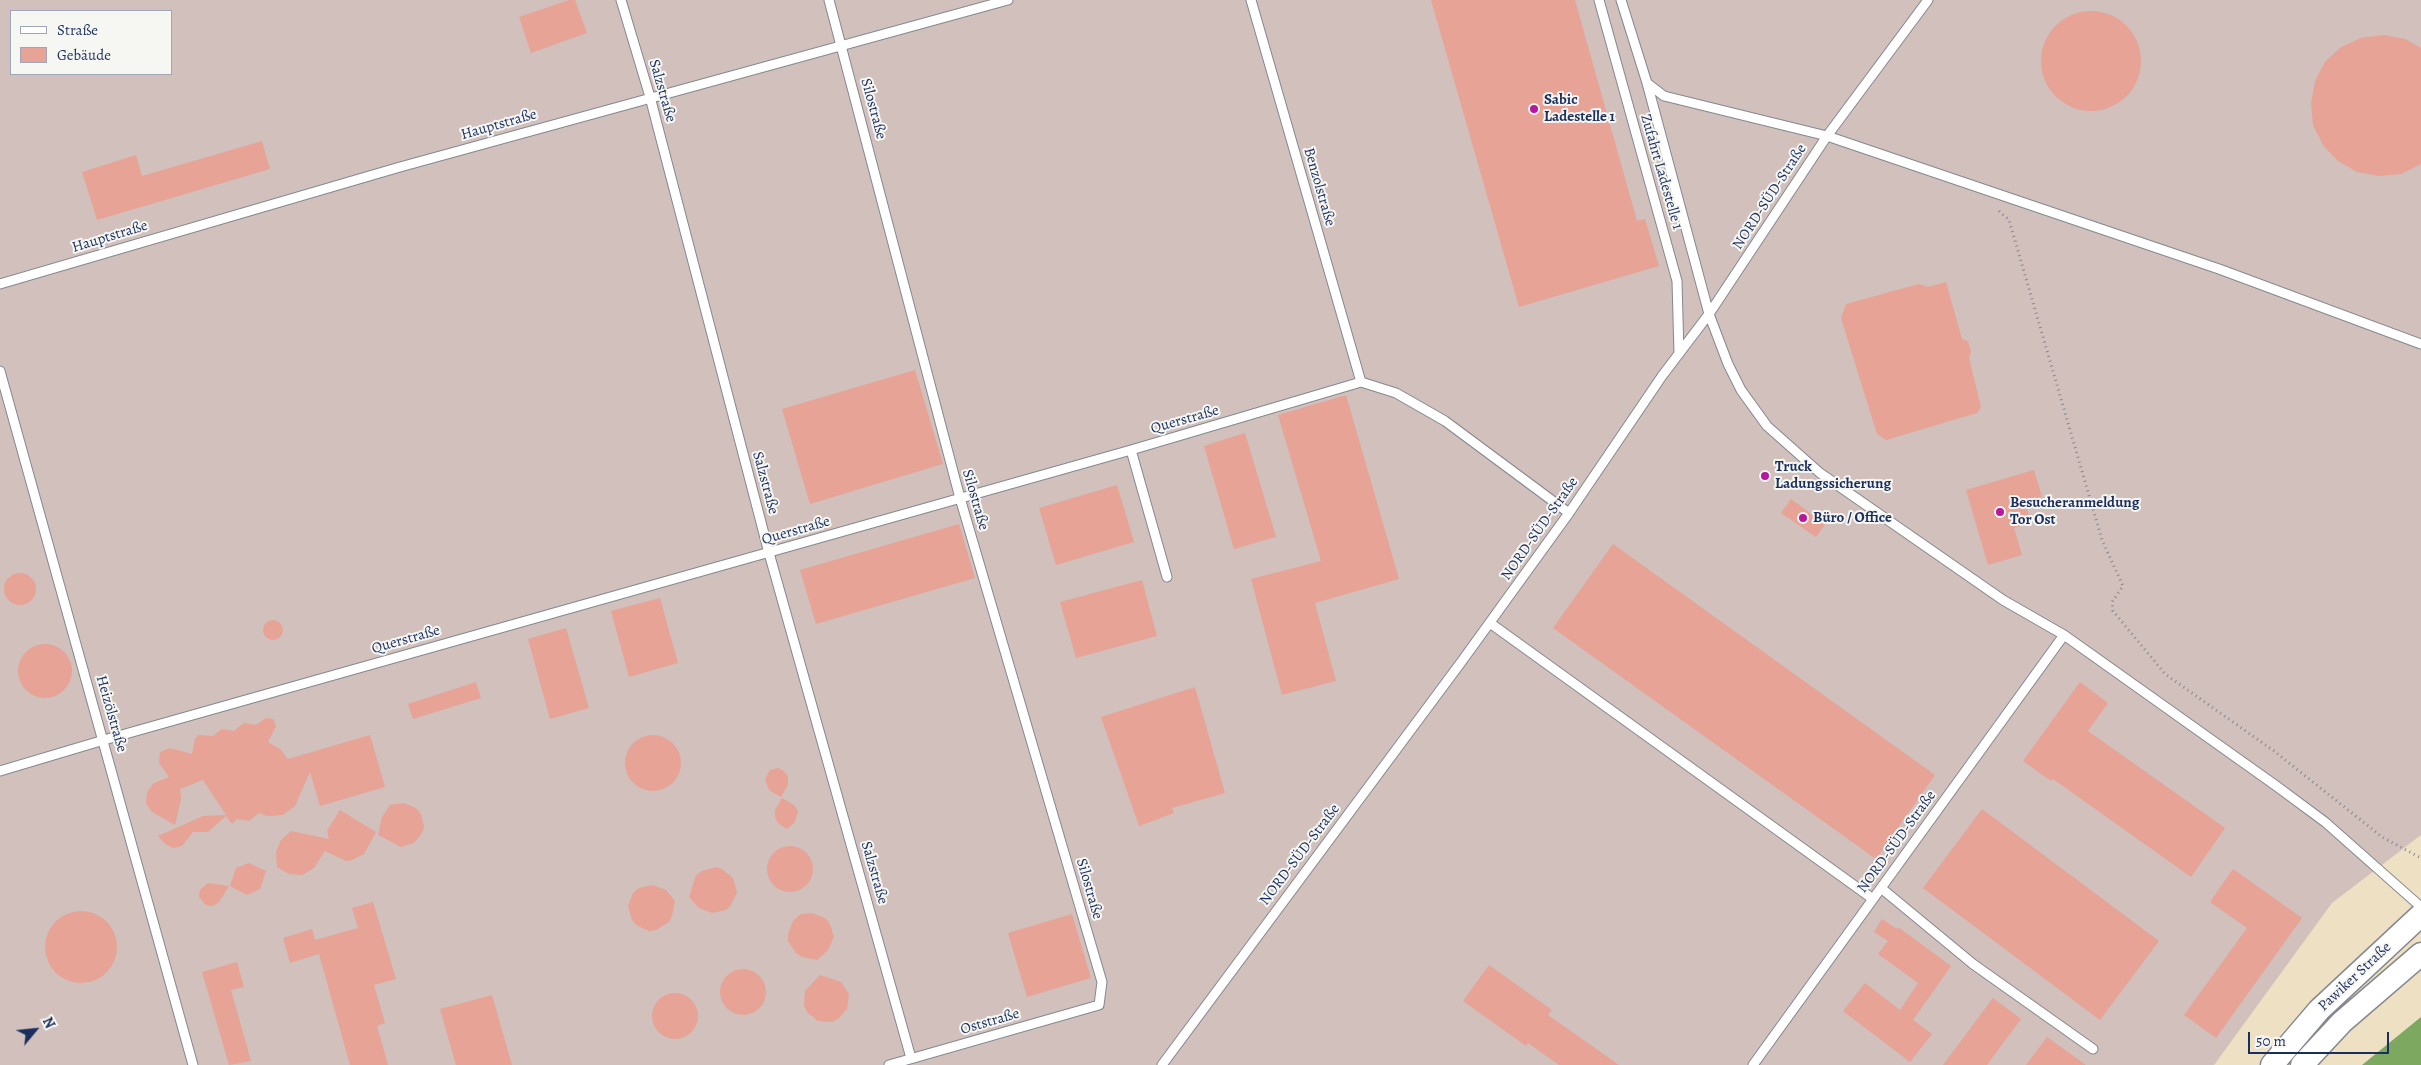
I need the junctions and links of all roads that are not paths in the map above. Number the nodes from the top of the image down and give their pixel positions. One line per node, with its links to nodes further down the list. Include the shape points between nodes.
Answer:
1 (621, 0): 10 (lane, Salzstraße)
2 (829, 0): 8 (lane, Silostraße)
3 (1008, 0): 8 (lane, Hauptstraße)
4 (1251, 0): 17 (lane, Benzolstraße)
5 (1599, 0): 15 (lane, Zufahrt Ladestelle 1, via 1677,281)
6 (1621, 0): 9 (lane)
7 (1928, 0): 11 (lane, NORD-SÜD-Straße)
8 (842, 44): 10 (lane, Hauptstraße); 19 (lane, Silostraße)
9 (1647, 83): 11 (lane, via 1664,96); 13 (lane)
10 (650, 97): 12 (lane, Hauptstraße); 21 (lane, Salzstraße)
11 (1827, 136): 13 (lane, NORD-SÜD-Straße); 14 (lane, via 2219,269)
12 (0, 284)
13 (1709, 314): 15 (lane, NORD-SÜD-Straße); 24 (lane, via 1741,390 1767,426 1820,473 2003,600)
14 (2421, 344)
15 (1679, 354): 20 (lane, NORD-SÜD-Straße)
16 (0, 371): 25 (lane, Heizölstraße)
17 (1361, 382): 18 (lane, Querstraße); 20 (lane, via 1396,393 1445,421)
18 (1131, 450): 19 (lane, Querstraße); 22 (lane)
19 (960, 498): 21 (lane, Querstraße); 32 (lane, Silostraße, via 1102,982)
20 (1569, 513): 23 (lane, NORD-SÜD-Straße)
21 (769, 553): 25 (lane, Querstraße); 34 (lane, Salzstraße)
22 (1167, 577)
23 (1490, 623): 28 (lane); 37 (lane, NORD-SÜD-Straße)
24 (2064, 636): 27 (lane, NORD-SÜD-Straße); 29 (lane, via 2325,822)
25 (104, 740): 26 (lane, Querstraße); 35 (lane, Heizölstraße)
26 (0, 771)
27 (1881, 888): 28 (lane, NORD-SÜD-Straße); 33 (lane, via 1973,964)
28 (1873, 899): 38 (lane, NORD-SÜD-Straße)
29 (2421, 907)
30 (2421, 915): 39 (street, Pawiker Straße, via 2319,1010)
31 (2421, 954): 40 (street, Pawiker Straße, via 2342,1022)
32 (1099, 1005): 34 (lane, Oststraße)
33 (2093, 1049)
34 (911, 1058): 36 (lane, Oststraße)
35 (193, 1065)
36 (889, 1065)
37 (1162, 1065)
38 (1753, 1065)
39 (2272, 1065)
40 (2302, 1065)

